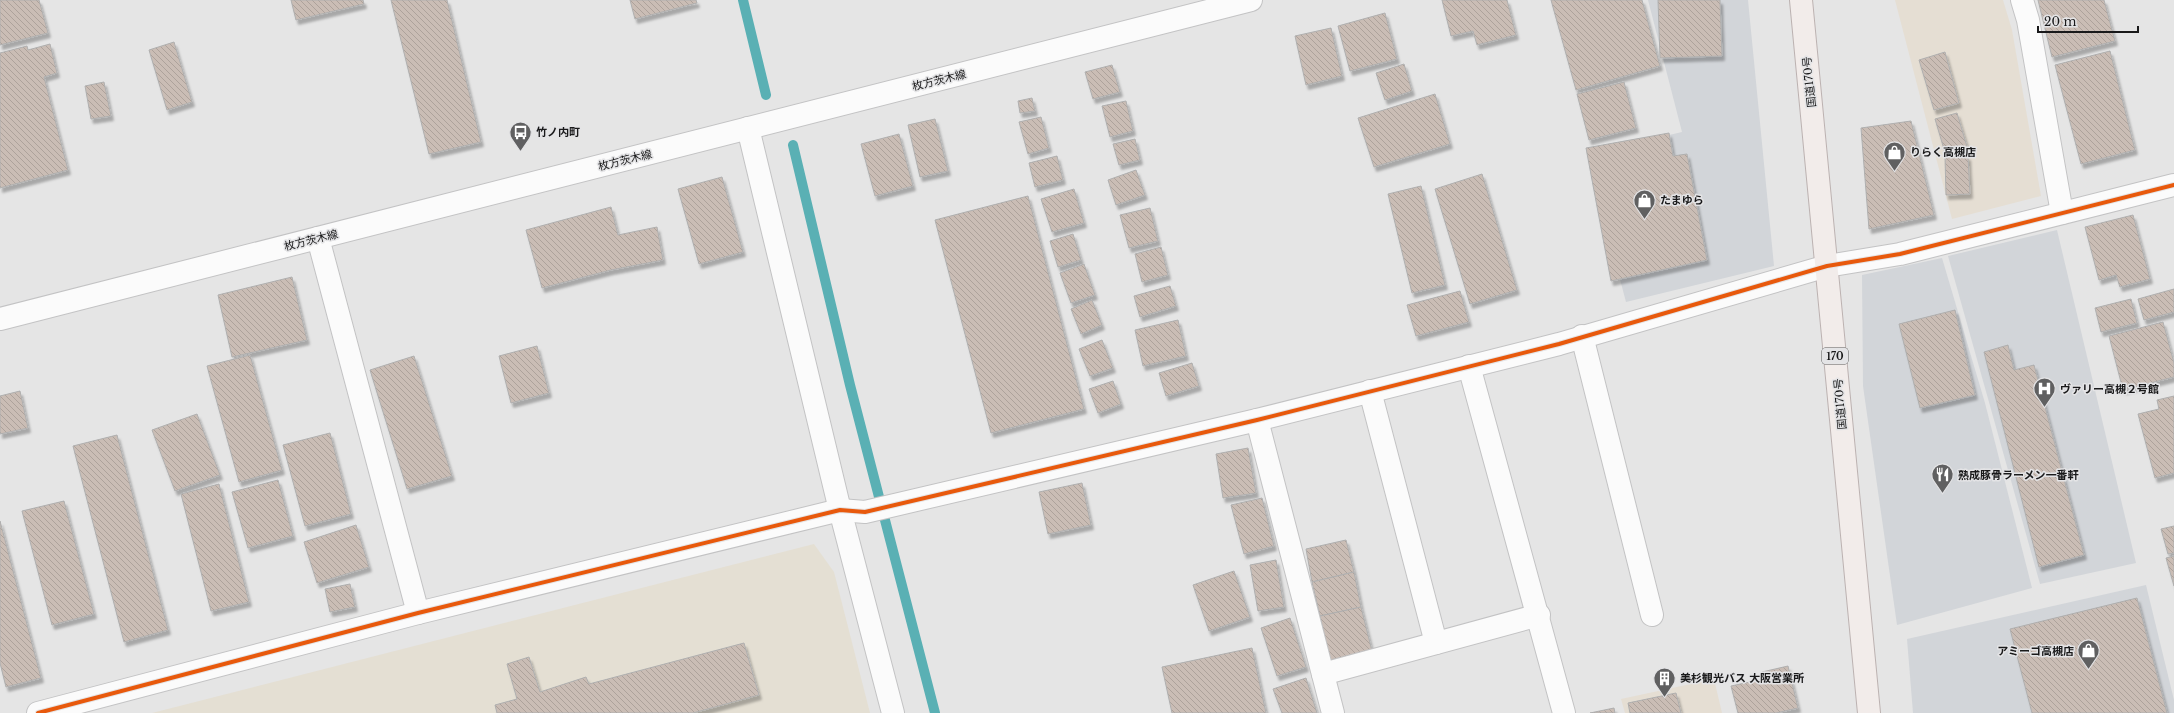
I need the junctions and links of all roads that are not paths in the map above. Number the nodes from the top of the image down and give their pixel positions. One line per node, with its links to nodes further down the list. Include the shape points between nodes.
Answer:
1 (1251, 0): 4 (street, 枚方茨木線)
2 (1801, 0): 8 (highway, 国道170号 / 170)
3 (2022, 0): 6 (street, via 2028,20)
4 (748, 128): 7 (street, 枚方茨木線); 14 (street)
5 (2174, 185): 6 (street)
6 (2062, 213): 8 (street, via 1900,254)
7 (318, 238): 9 (street, 枚方茨木線); 15 (street)
8 (1827, 266): 10 (street); 24 (highway, 国道170号 / 170)
9 (0, 319)
10 (1582, 336): 11 (street); 17 (street)
11 (1469, 366): 12 (street); 16 (street)
12 (1370, 391): 13 (street); 18 (street)
13 (1257, 420): 14 (street, via 864,512); 19 (street)
14 (840, 510): 15 (street); 21 (street)
15 (418, 613): 20 (street)
16 (1539, 615): 18 (street); 23 (street)
17 (1652, 615)
18 (1436, 643): 19 (street)
19 (1322, 674): 22 (street)
20 (38, 713)
21 (893, 713)
22 (1333, 713)
23 (1564, 713)
24 (1869, 713)

